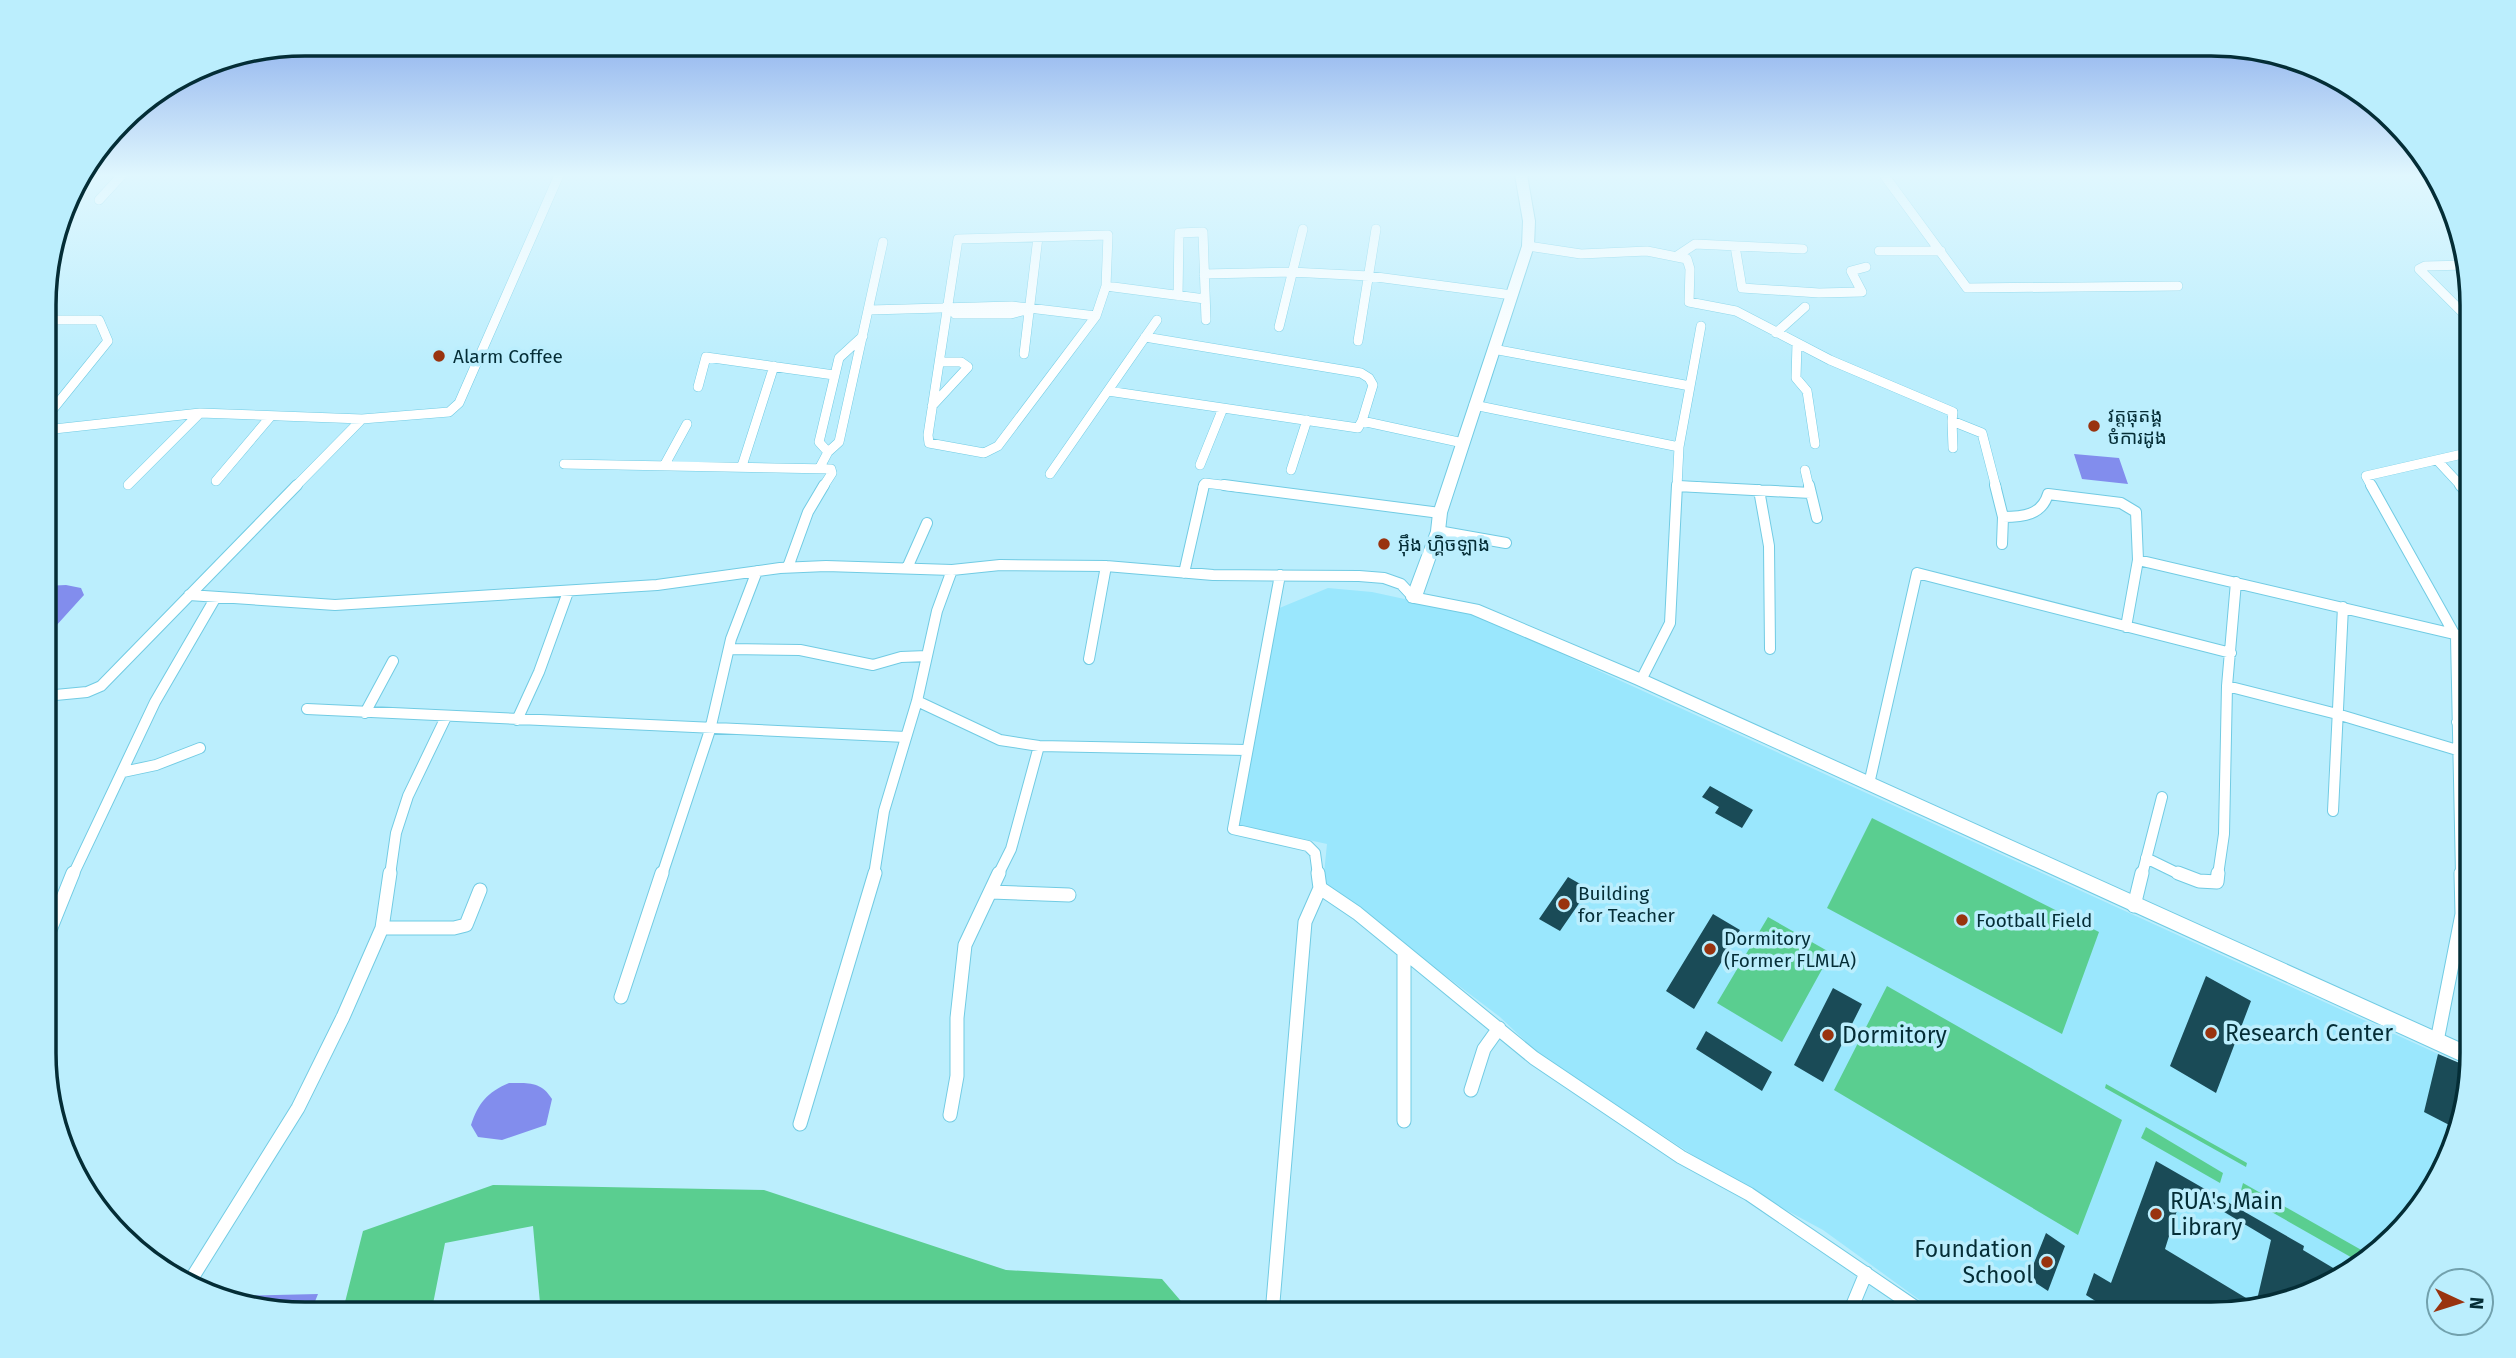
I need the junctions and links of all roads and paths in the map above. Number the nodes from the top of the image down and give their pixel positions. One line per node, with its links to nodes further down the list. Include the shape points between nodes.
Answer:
1 (531, 238): 58 (street, via 459,403 449,412)
2 (983, 238): 31 (street, via 958,239)
3 (1038, 238): 29 (street)
4 (1108, 238): 23 (street)
5 (1179, 238): 26 (street)
6 (1203, 238): 21 (street)
7 (1300, 238): 20 (street)
8 (1375, 238): 22 (street)
9 (1528, 238): 12 (street)
10 (1932, 238): 16 (street)
11 (883, 242): 32 (street)
12 (1528, 246): 17 (street, via 1581,254 1647,251); 25 (street)
13 (1735, 246): 14 (street); 17 (street, via 1695,244); 19 (street, via 1742,288 1862,292 1851,271)
14 (1802, 249)
15 (1880, 251): 16 (street)
16 (1941, 251): 24 (street, via 1967,288)
17 (1677, 256): 39 (street, via 1690,262 1689,302 1736,311)
18 (2457, 265): 30 (street, via 2419,269)
19 (1867, 267)
20 (1291, 272): 21 (street); 22 (street); 38 (street)
21 (1204, 274): 27 (street)
22 (1369, 276): 25 (street); 42 (street)
23 (1106, 286): 26 (street); 33 (street)
24 (2178, 286)
25 (1512, 295): 44 (street)
26 (1178, 296): 27 (street)
27 (1205, 299): 36 (street)
28 (1805, 307): 39 (street)
29 (1028, 309): 31 (street, via 1011,314); 33 (street); 45 (street)
30 (2460, 310)
31 (948, 311): 32 (street); 46 (street)
32 (869, 314): 40 (street)
33 (1096, 316): 54 (street, via 989,453 931,444 927,440)
34 (57, 320): 52 (street, via 99,320 108,341)
35 (1157, 320): 41 (street)
36 (1206, 320)
37 (1701, 326): 49 (street)
38 (1279, 327)
39 (1776, 333): 43 (street)
40 (863, 336): 48 (street, via 839,358); 68 (street, via 839,442)
41 (1145, 337): 51 (street); 60 (street, via 1361,373 1373,385)
42 (1358, 341)
43 (1797, 343): 61 (street, via 1953,412); 65 (street, via 1796,378 1807,391)
44 (1493, 349): 49 (street); 53 (street)
45 (1024, 354)
46 (940, 362): 54 (street); 54 (street, via 961,362 968,367)
47 (774, 366): 48 (street); 50 (street, via 706,356); 74 (street)
48 (834, 375): 68 (street, via 819,442)
49 (1690, 386): 66 (street)
50 (698, 387)
51 (1108, 391): 55 (street); 78 (street)
52 (57, 404)
53 (1474, 405): 64 (street); 66 (street)
54 (932, 406)
55 (1223, 408): 59 (street); 72 (street)
56 (200, 413): 57 (street); 63 (street); 80 (street)
57 (271, 416): 58 (street); 79 (street)
58 (362, 419): 102 (street)
59 (1307, 421): 60 (street, via 1358,428); 76 (street)
60 (1362, 421): 64 (street)
61 (1952, 421): 67 (street); 86 (street, via 1982,433)
62 (687, 424): 73 (street)
63 (57, 429)
64 (1463, 443): 85 (street)
65 (1815, 444)
66 (1679, 447): 82 (street)
67 (1953, 448)
68 (828, 452): 75 (street)
69 (2460, 455): 70 (street)
70 (2437, 460): 81 (street); 107 (street, via 2366,476)
71 (564, 464): 73 (street)
72 (1200, 465)
73 (664, 466): 74 (street)
74 (742, 466): 75 (street)
75 (820, 467): 94 (street, via 831,469 832,474 808,512)
76 (1292, 470)
77 (1805, 470): 84 (street)
78 (1050, 474)
79 (216, 481)
80 (128, 485)
81 (2460, 485)
82 (1677, 486): 83 (street); 115 (street, via 1670,623)
83 (1759, 491): 84 (street); 110 (street, via 1769,546)
84 (1811, 493): 87 (street)
85 (1440, 513): 89 (street); 98 (street, via 1205,483)
86 (2003, 517): 91 (street); 92 (street, via 2035,512 2044,507 2048,494 2122,503 2136,512)
87 (1817, 518)
88 (927, 523): 95 (street)
89 (1438, 531): 90 (street); 104 (street)
90 (1506, 543)
91 (2002, 544)
92 (2138, 559): 100 (street); 106 (street)
93 (1106, 566): 96 (street, via 1000,565); 98 (street); 113 (street)
94 (788, 568): 95 (street); 97 (street)
95 (907, 568): 96 (street)
96 (952, 570): 112 (street)
97 (757, 571): 101 (street); 109 (street)
98 (1184, 573): 99 (street)
99 (1280, 575): 104 (street, via 1384,578 1401,584); 130 (street)
100 (2236, 582): 105 (street); 111 (street)
101 (568, 592): 103 (street, via 335,605); 123 (street)
102 (189, 595): 103 (street); 117 (street, via 102,686)
103 (215, 597): 132 (street, via 155,702)
104 (1414, 598): 115 (street, via 1474,609)
105 (2343, 607): 107 (street); 121 (street)
106 (2126, 627): 111 (street); 133 (street, via 1917,573)
107 (2456, 637): 108 (street); 124 (street)
108 (2460, 637)
109 (729, 649): 112 (street, via 800,650 873,665); 126 (street)
110 (1770, 649)
111 (2231, 653): 116 (street)
112 (927, 656): 118 (street)
113 (1089, 659)
114 (393, 661): 120 (street)
115 (1641, 680): 133 (street)
116 (2227, 686): 121 (street); 137 (street, via 2224,834 2217,882 2188,877)
117 (56, 695)
118 (917, 701): 127 (street); 128 (street, via 1000,740)
119 (307, 709): 120 (street)
120 (365, 713): 122 (street)
121 (2337, 714): 131 (street); 135 (street)
122 (446, 717): 123 (street); 145 (street, via 408,796 396,833)
123 (517, 720): 126 (street)
124 (2457, 722): 125 (street); 131 (street)
125 (2460, 723)
126 (710, 730): 127 (street); 147 (street)
127 (906, 737): 154 (street, via 884,811 874,877)
128 (1039, 746): 130 (street); 140 (street, via 1011,849)
129 (200, 748): 132 (street)
130 (1246, 750): 138 (street, via 1233,829 1308,846 1315,853)
131 (2457, 750): 136 (street)
132 (122, 772): 143 (street)
133 (1869, 784): 142 (street)
134 (2162, 797): 137 (street)
135 (2333, 811)
136 (2460, 848)
137 (2147, 858): 142 (street)
138 (1320, 888): 146 (street); 157 (street, via 1305,922)
139 (480, 890): 145 (street, via 466,925)
140 (990, 892): 141 (street); 152 (street, via 965,945 957,1018 957,1076)
141 (1069, 895)
142 (2134, 906): 149 (street)
143 (56, 913)
144 (2460, 924): 149 (street)
145 (382, 928): 156 (street, via 298,1108)
146 (1404, 954): 148 (street); 153 (street)
147 (621, 997)
148 (1499, 1028): 151 (street, via 1483,1049); 155 (street, via 1534,1058 1681,1157 1749,1194)
149 (2437, 1041): 150 (street)
150 (2460, 1052)
151 (1471, 1090)
152 (950, 1115)
153 (1404, 1121)
154 (800, 1124)
155 (1866, 1273): 158 (street); 159 (street)
156 (194, 1275)
157 (1273, 1302)
158 (1854, 1302)
159 (1908, 1302)

